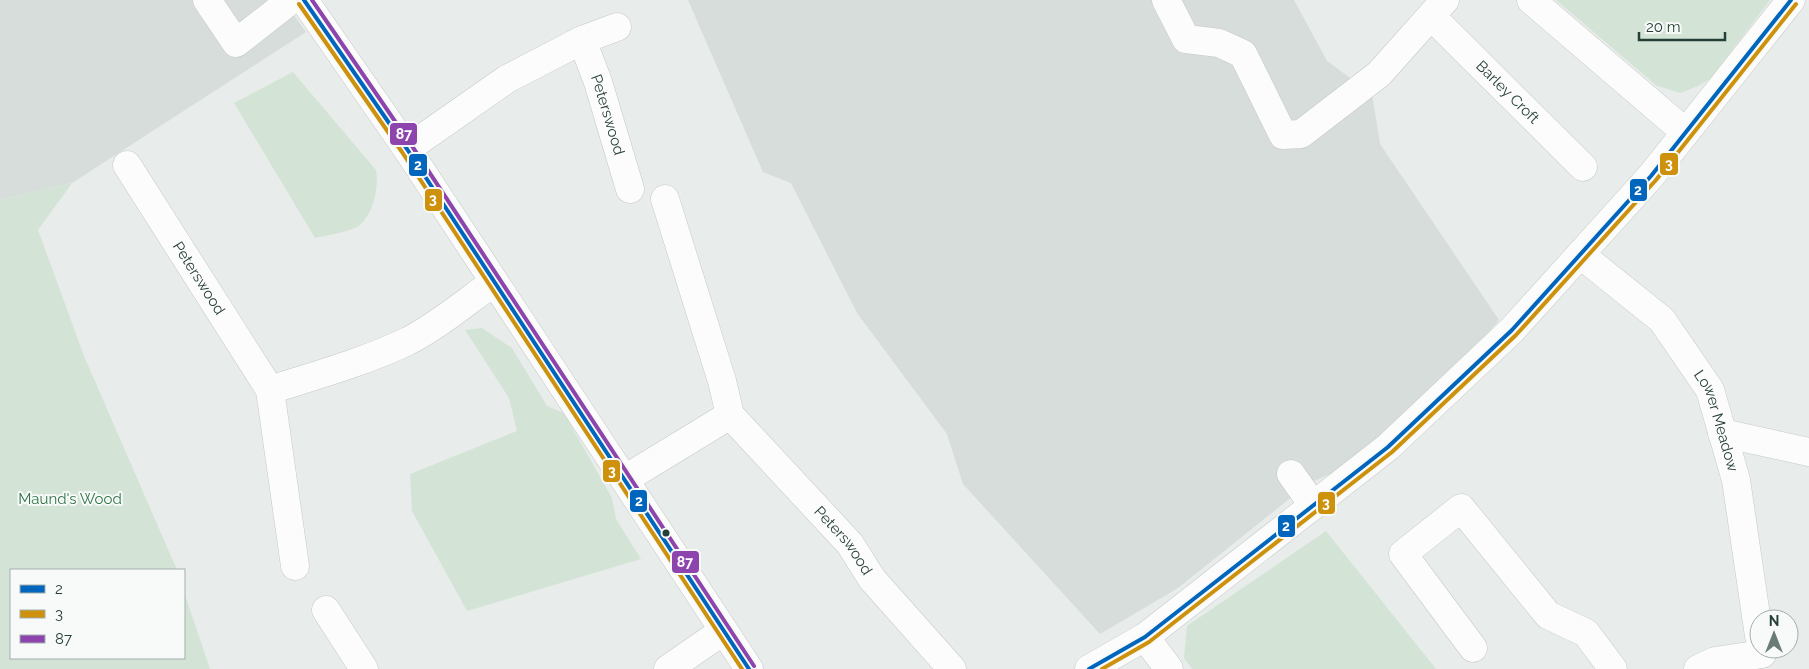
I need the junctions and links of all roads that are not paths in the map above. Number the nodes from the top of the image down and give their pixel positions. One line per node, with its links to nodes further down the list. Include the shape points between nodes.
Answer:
1 (207, 0): 2 (street, via 236,43)
2 (291, 0)
3 (304, 0): 11 (street)
4 (1166, 0): 7 (street, via 1186,39 1219,43 1242,54 1283,135 1301,134 1379,74)
5 (1531, 0): 10 (street)
6 (1791, 0): 10 (street)
7 (1438, 8): 13 (street, Barley Croft)
8 (617, 27): 9 (street)
9 (582, 40): 11 (street, via 507,79); 14 (street, Peterswood)
10 (1684, 131): 16 (street, via 1651,176)
11 (407, 149): 17 (street)
12 (127, 165): 18 (street, Peterswood)
13 (1583, 167)
14 (630, 189)
15 (665, 199): 19 (street, Peterswood)
16 (1581, 256): 20 (street, Lower Meadow, via 1662,320 1710,390); 24 (street, via 1512,330 1395,441)
17 (494, 282): 18 (street, via 408,340 356,362); 23 (street)
18 (270, 390): 25 (street, Peterswood)
19 (730, 415): 23 (street); 35 (street, Peterswood, via 850,544 872,579)
20 (1722, 433): 21 (street); 26 (street, Lower Meadow, via 1736,480)
21 (1809, 452)
22 (1291, 474): 24 (street)
23 (625, 479): 28 (street)
24 (1313, 505): 29 (street)
25 (295, 566)
26 (1756, 609)
27 (326, 610): 32 (street)
28 (723, 632): 33 (street); 34 (street)
29 (1145, 637): 36 (street); 37 (street)
30 (1473, 648): 38 (street, via 1404,554 1461,508 1548,615 1586,633)
31 (1749, 654): 39 (street, via 1715,661)
32 (364, 669)
33 (668, 669)
34 (749, 669)
35 (952, 669)
36 (1090, 669)
37 (1169, 669)
38 (1613, 669)
39 (1698, 669)

